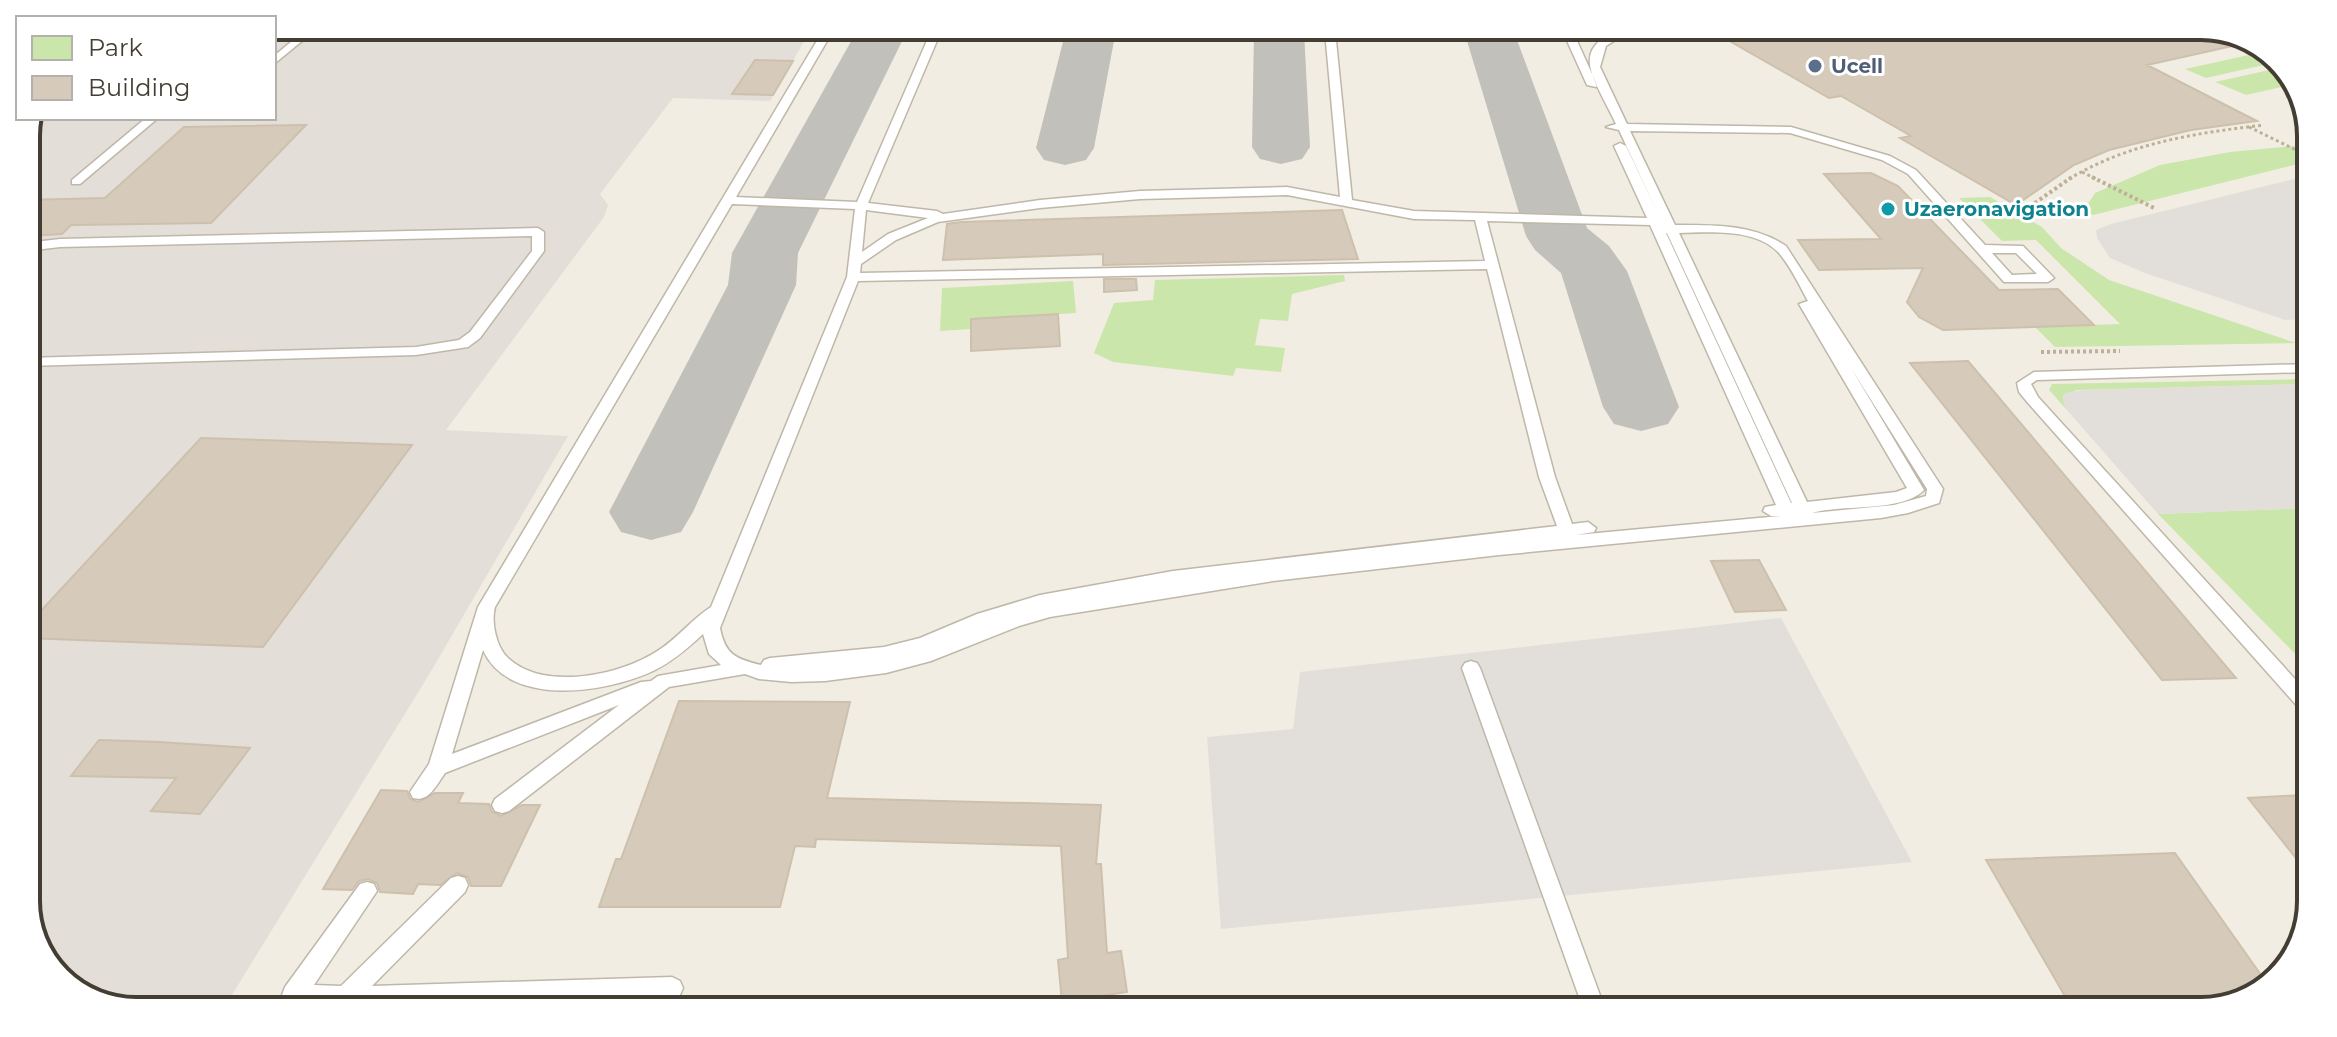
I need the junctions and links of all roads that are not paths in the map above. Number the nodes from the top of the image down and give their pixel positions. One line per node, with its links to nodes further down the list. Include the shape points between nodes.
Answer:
1 (299, 40): 7 (lane)
2 (823, 40): 11 (lane)
3 (932, 40): 13 (lane)
4 (1331, 40): 12 (lane)
5 (1573, 40): 9 (lane)
6 (1608, 40): 9 (lane, via 1600,45 1595,67)
7 (276, 59)
8 (151, 120): 10 (lane)
9 (1618, 130): 17 (lane); 20 (lane, via 1789,135 1882,162 1918,178)
10 (76, 182)
11 (728, 200): 13 (lane); 28 (lane)
12 (1346, 200): 14 (lane, via 1287,186 1135,189 1038,197); 15 (lane, via 1287,191 1155,194); 16 (lane, via 1414,215); 17 (lane)
13 (861, 206): 14 (lane); 21 (lane)
14 (932, 215): 15 (lane); 18 (lane)
15 (963, 215): 18 (lane, via 935,219)
16 (1480, 217): 17 (lane); 22 (lane)
17 (1663, 225): 26 (lane); 26 (lane, via 1748,234 1782,249 1936,493 1909,507)
18 (892, 237): 21 (lane)
19 (40, 245): 24 (lane, via 538,232 540,239 538,251 463,344 416,351)
20 (1983, 249): 20 (lane, via 2009,279 2048,278 2019,249)
21 (856, 262): 23 (lane)
22 (1491, 265): 23 (lane); 27 (lane, via 1547,477)
23 (853, 277): 29 (lane)
24 (40, 362)
25 (2297, 368): 34 (lane, via 2034,376 2024,383 2033,400)
26 (1796, 514): 27 (lane)
27 (1568, 536): 30 (lane, via 1173,577 1040,601 884,654)
28 (487, 607): 33 (lane, via 489,642 497,659 530,678); 35 (lane)
29 (718, 608): 30 (lane, via 712,644 725,661); 33 (lane, via 686,640 644,667)
30 (740, 668): 32 (lane)
31 (1471, 668): 44 (lane)
32 (664, 681): 33 (lane); 35 (lane); 37 (lane)
33 (577, 684)
34 (2297, 693)
35 (438, 767): 36 (lane)
36 (420, 792)
37 (502, 805)
38 (458, 885): 42 (lane)
39 (367, 891): 41 (lane)
40 (672, 988): 43 (lane)
41 (291, 997)
42 (345, 997)
43 (524, 997)
44 (1590, 997)

